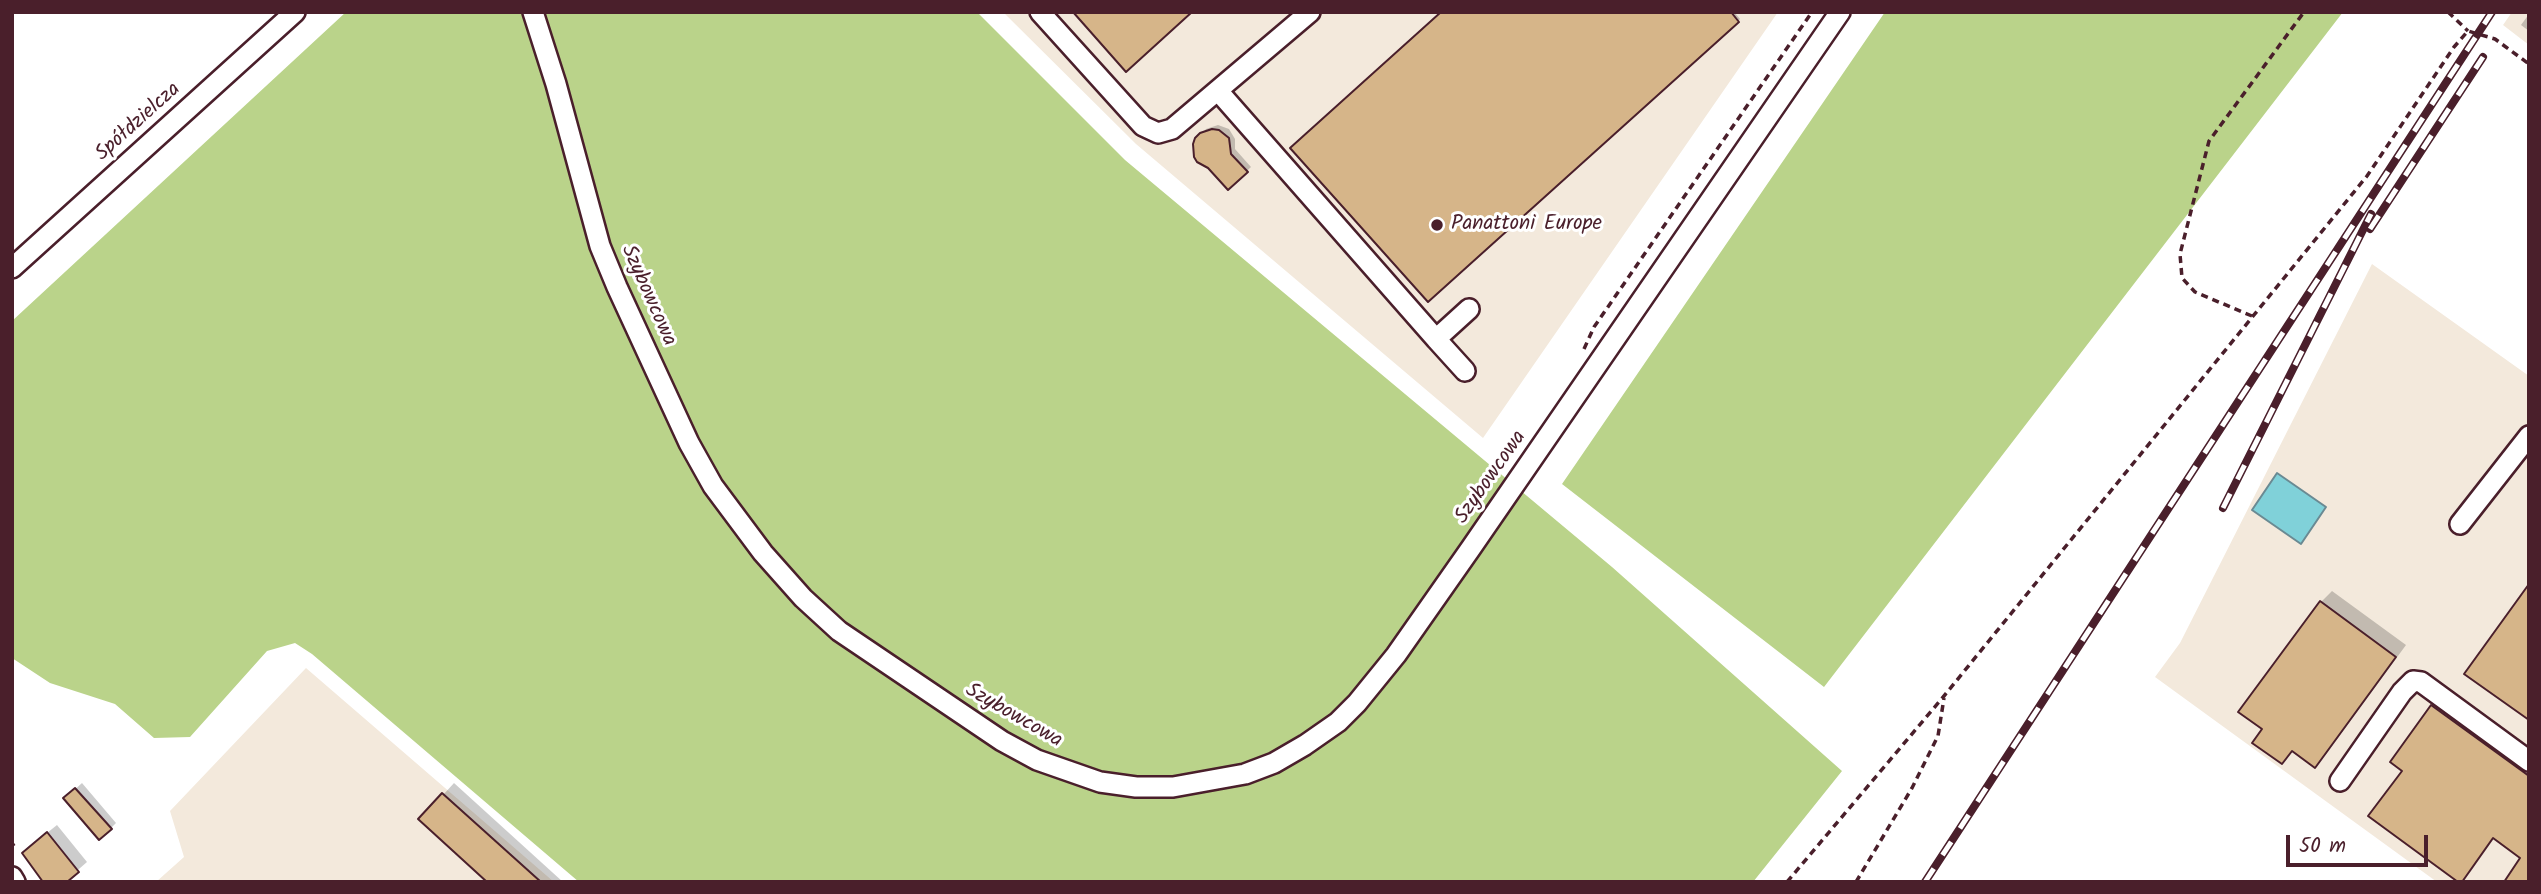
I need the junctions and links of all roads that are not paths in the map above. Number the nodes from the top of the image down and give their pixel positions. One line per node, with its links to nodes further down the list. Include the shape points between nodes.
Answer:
1 (296, 12): 7 (street, Spółdzielcza)
2 (533, 12): 5 (street, Szybowcowa, via 600,246 617,286 689,443 727,506 763,553 839,631 1002,741 1037,760 1100,782 1173,787 1245,774 1274,763 1305,746 1357,703 1456,570)
3 (1040, 12): 6 (street, via 1150,130 1172,129)
4 (1310, 12): 6 (street)
5 (1840, 12)
6 (1219, 92): 9 (street)
7 (12, 268)
8 (1469, 309): 9 (street)
9 (1436, 339): 10 (street)
10 (1465, 371)
11 (2529, 436): 12 (street)
12 (2460, 524)
13 (2529, 761): 14 (street, via 2421,682 2413,681)
14 (2340, 781)
15 (12, 877): 16 (street)
16 (15, 882)

